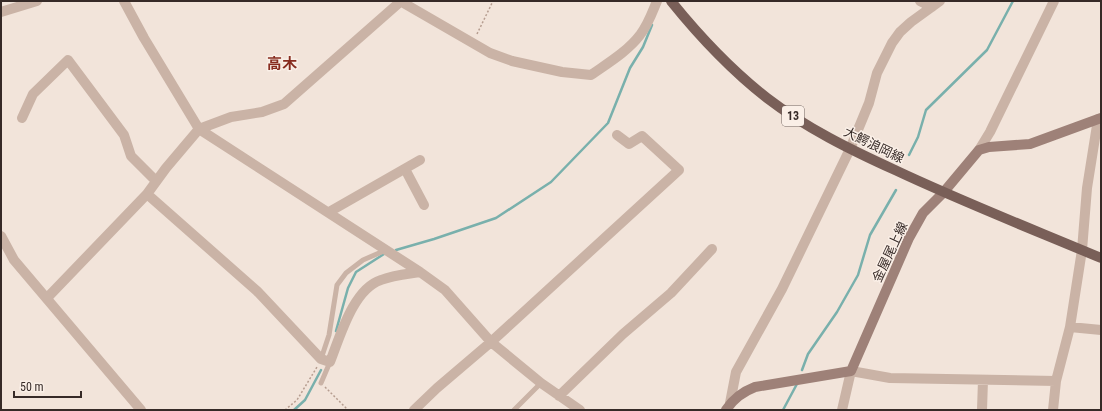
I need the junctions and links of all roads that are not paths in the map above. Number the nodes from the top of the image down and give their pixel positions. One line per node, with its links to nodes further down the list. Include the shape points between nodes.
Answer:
1 (37, 1): 9 (street)
2 (124, 1): 12 (street)
3 (657, 1): 7 (street, via 650,20 640,36 591,75 562,72 512,61 490,53)
4 (671, 1): 14 (main road, 大鰐浪岡線 / 13, via 714,51 745,80 796,119)
5 (920, 1): 8 (street)
6 (1054, 1): 15 (street)
7 (400, 2): 12 (street, via 284,104 262,112 231,116)
8 (936, 4): 14 (street, via 911,22 892,43 877,73 869,103)
9 (1, 12)
10 (22, 118): 18 (street, via 34,94 68,60 124,135 131,156)
11 (1100, 119): 15 (main road, via 1030,144); 26 (street, via 1087,188)
12 (199, 129): 18 (street); 22 (street)
13 (617, 135): 32 (street, via 629,144 642,136 679,170)
14 (850, 149): 19 (main road, 大鰐浪岡線 / 13); 40 (street, via 782,289 736,372)
15 (979, 150): 19 (main road, 金屋尾上線)
16 (420, 160): 17 (street)
17 (405, 169): 21 (street); 22 (street)
18 (156, 181): 20 (street)
19 (943, 193): 26 (main road, 大鰐浪岡線 / 13); 34 (main road, 金屋尾上線, via 923,213 910,238)
20 (147, 194): 29 (street); 33 (street, via 257,292)
21 (424, 205)
22 (329, 212): 25 (street)
23 (1, 236): 29 (street, via 14,260)
24 (712, 249): 39 (street, via 671,293 623,334)
25 (387, 250): 28 (street); 33 (lane, via 363,260 346,273 337,285)
26 (1082, 250): 27 (main road, 大鰐浪岡線 / 13); 30 (street)
27 (1101, 258)
28 (420, 272): 32 (street, via 445,290); 33 (street, via 380,280 368,286 354,304)
29 (47, 298): 41 (street)
30 (1070, 327): 31 (street); 36 (street)
31 (1101, 330)
32 (491, 342): 38 (street); 42 (street)
33 (326, 360): 37 (lane)
34 (851, 371): 35 (street, via 890,378); 40 (main road, via 755,387 742,392); 45 (street)
35 (983, 380): 36 (street); 46 (street)
36 (1056, 381): 47 (street)
37 (321, 383)
38 (541, 383): 39 (street); 43 (lane)
39 (559, 396): 44 (street)
40 (728, 407)
41 (141, 410)
42 (414, 410)
43 (514, 410)
44 (580, 410)
45 (842, 410)
46 (982, 410)
47 (1053, 410)

